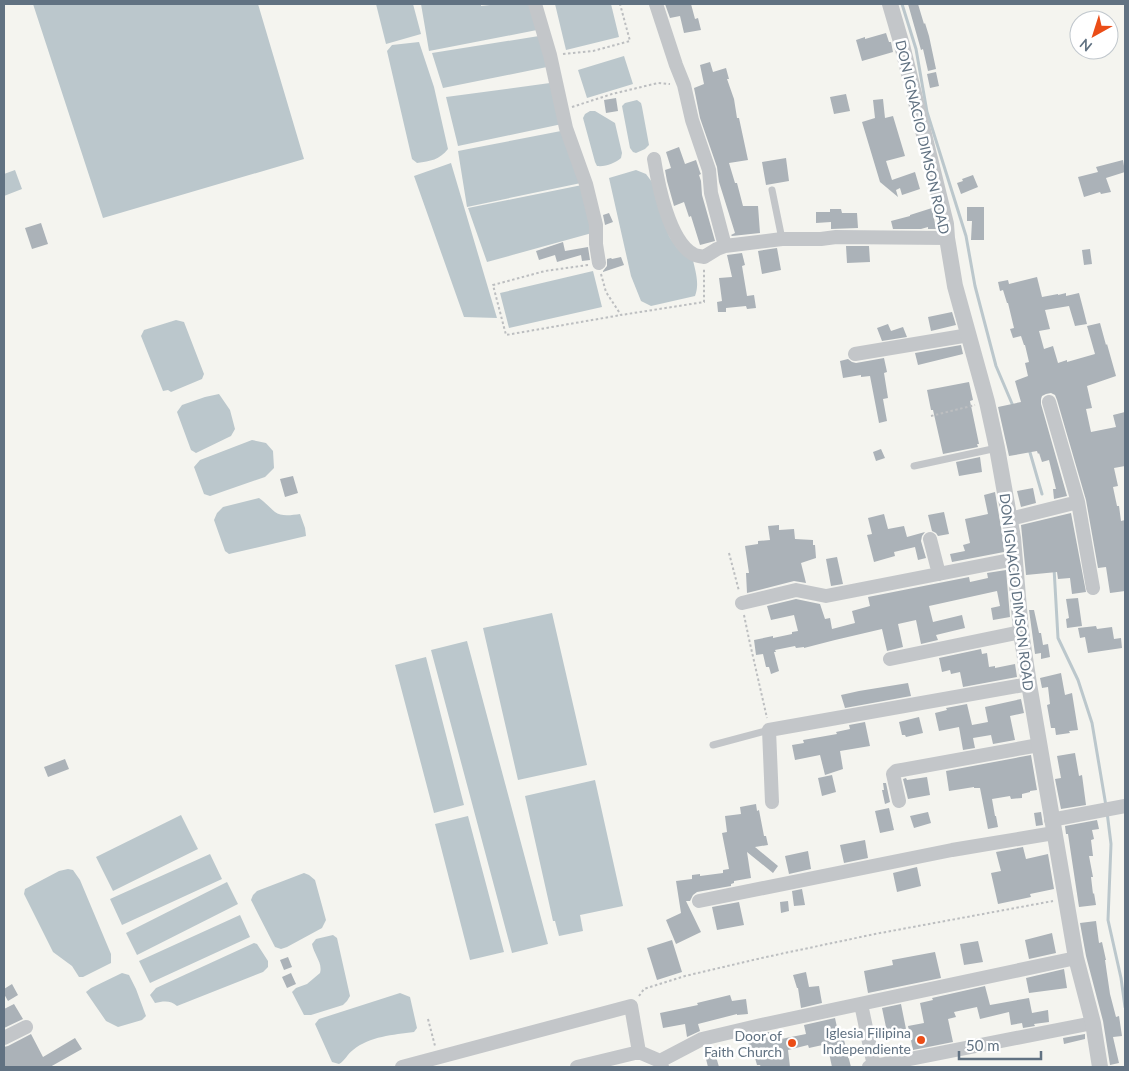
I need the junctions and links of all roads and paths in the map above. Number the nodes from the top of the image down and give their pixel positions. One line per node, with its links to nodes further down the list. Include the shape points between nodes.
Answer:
1 (535, 4): 5 (street)
2 (620, 4): 5 (path, via 630,41 593,51)
3 (656, 4): 6 (street)
4 (890, 4): 10 (street, DON IGNACIO DIMSON ROAD, via 944,215)
5 (550, 56): 7 (street)
6 (684, 85): 7 (path, via 658,83); 12 (street, via 709,170 710,193)
7 (563, 110): 14 (street, via 596,225)
8 (654, 160): 13 (street, via 670,222 682,245 693,255)
9 (772, 190): 11 (lane)
10 (947, 238): 11 (street); 16 (street, DON IGNACIO DIMSON ROAD)
11 (782, 239): 12 (street)
12 (725, 246): 13 (street)
13 (704, 257): 15 (path, via 704,302)
14 (598, 263): 15 (path, via 606,292); 15 (path, via 545,271 493,285 506,335)
15 (621, 315)
16 (968, 335): 17 (street); 18 (street, DON IGNACIO DIMSON ROAD)
17 (855, 354)
18 (987, 402): 20 (path); 21 (street, DON IGNACIO DIMSON ROAD)
19 (1049, 402): 23 (street)
20 (931, 416)
21 (997, 448): 22 (lane); 24 (street, DON IGNACIO DIMSON ROAD)
22 (914, 466)
23 (1078, 502): 24 (street); 29 (street)
24 (1010, 518): 27 (street, DON IGNACIO DIMSON ROAD)
25 (930, 539): 28 (street)
26 (729, 553): 30 (path)
27 (1015, 559): 28 (street); 31 (street, DON IGNACIO DIMSON ROAD)
28 (938, 574): 30 (street, via 826,596 796,590)
29 (1093, 588)
30 (742, 603): 34 (path)
31 (1021, 632): 32 (street); 33 (street, DON IGNACIO DIMSON ROAD)
32 (890, 659)
33 (1028, 684): 34 (street); 36 (street, DON IGNACIO DIMSON ROAD)
34 (769, 730): 35 (lane); 38 (street)
35 (713, 745)
36 (1039, 745): 37 (street, via 896,771); 40 (street, DON IGNACIO DIMSON ROAD)
37 (899, 801)
38 (772, 802)
39 (1124, 806): 40 (street, via 1096,811)
40 (1052, 826): 41 (street, DON IGNACIO DIMSON ROAD); 42 (street, via 942,852)
41 (1065, 899): 43 (street, DON IGNACIO DIMSON ROAD); 45 (path, via 875,934 685,976 644,989)
42 (699, 901)
43 (1076, 958): 44 (street); 47 (street, DON IGNACIO DIMSON ROAD)
44 (861, 1004): 53 (street, via 702,1039); 56 (street)
45 (631, 1006): 50 (street); 51 (street)
46 (428, 1019): 51 (path)
47 (1093, 1023): 56 (street); 57 (street, DON IGNACIO DIMSON ROAD)
48 (26, 1027): 49 (street)
49 (4, 1038)
50 (639, 1052): 52 (street); 53 (street)
51 (438, 1058): 54 (street)
52 (607, 1064): 55 (street)
53 (661, 1064)
54 (402, 1067)
55 (577, 1067)
56 (872, 1067)
57 (1100, 1067)

